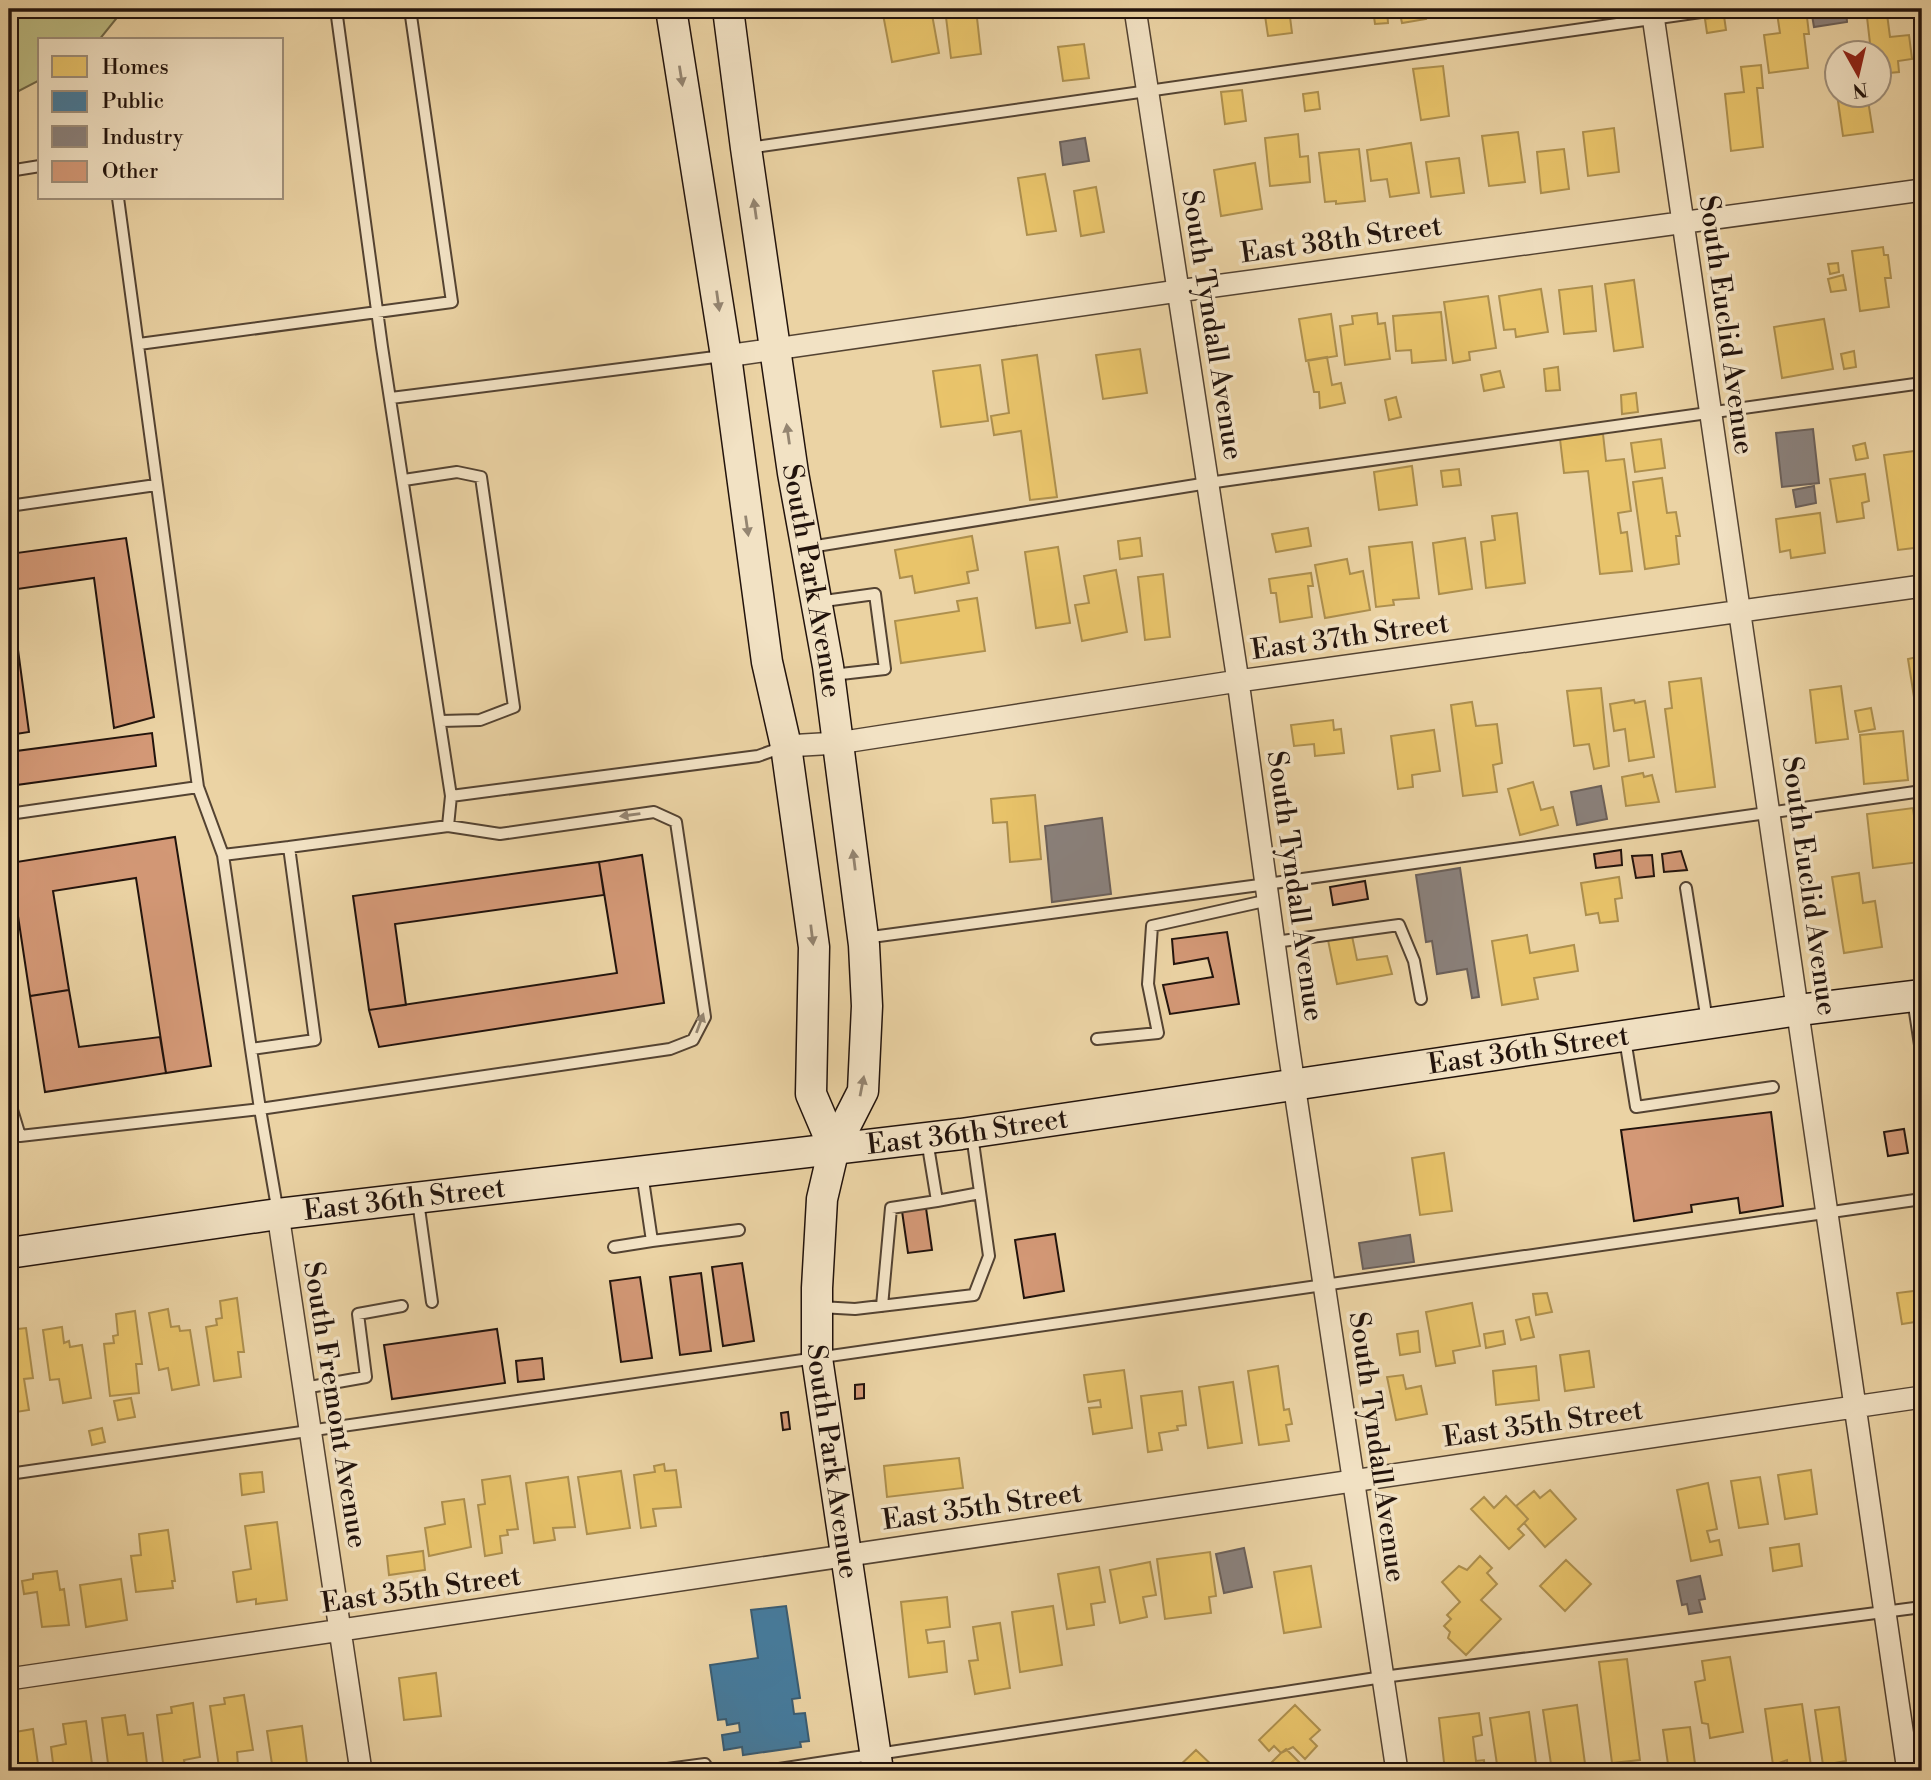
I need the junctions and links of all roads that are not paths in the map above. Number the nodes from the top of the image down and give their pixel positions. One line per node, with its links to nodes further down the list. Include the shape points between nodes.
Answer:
1 (336, 9): 16 (lane)
2 (410, 9): 16 (lane, via 452,302)
3 (671, 9): 19 (main road, South Park Avenue, one-way to 19)
4 (728, 9): 9 (main road, South Park Avenue)
5 (1135, 9): 8 (street, South Tyndall Avenue)
6 (1722, 9): 7 (lane)
7 (1653, 14): 8 (lane); 14 (street, South Euclid Avenue)
8 (1147, 89): 9 (lane); 15 (street, South Tyndall Avenue)
9 (746, 148): 18 (main road, South Park Avenue, one-way to 9)
10 (38, 166): 11 (lane)
11 (9, 171)
12 (1922, 190): 14 (street, East 38th Street)
13 (118, 200): 17 (lane)
14 (1683, 222): 15 (street, East 38th Street); 22 (street, South Euclid Avenue)
15 (1178, 291): 18 (street, East 38th Street); 24 (street, South Tyndall Avenue)
16 (377, 312): 17 (lane); 21 (lane)
17 (139, 344): 25 (lane)
18 (775, 349): 19 (street, East 38th Street); 27 (main road, South Park Avenue, one-way to 18)
19 (726, 356): 21 (lane); 35 (main road, South Park Avenue, one-way to 35, via 767,662)
20 (1922, 383): 22 (lane)
21 (391, 398): 23 (lane)
22 (1711, 414): 24 (lane); 30 (street, South Euclid Avenue)
23 (404, 480): 33 (lane); 33 (lane, via 457,472 481,477 514,707 480,720)
24 (1208, 483): 27 (lane); 32 (street, South Tyndall Avenue)
25 (156, 485): 26 (lane); 36 (lane)
26 (9, 506)
27 (807, 548): 29 (main road, South Park Avenue)
28 (1922, 586): 30 (street, East 37th Street)
29 (816, 602): 31 (main road, South Park Avenue); 31 (lane, via 875,594 885,669)
30 (1740, 612): 32 (street, East 37th Street); 39 (street, South Euclid Avenue)
31 (830, 676): 34 (main road, South Park Avenue)
32 (1238, 681): 34 (street, East 37th Street); 45 (street, South Tyndall Avenue)
33 (441, 721): 38 (lane)
34 (838, 743): 35 (street, East 37th Street); 46 (main road, South Park Avenue, one-way to 34)
35 (786, 746): 38 (lane, via 758,755); 62 (main road, South Park Avenue, one-way to 62, via 814,947 811,1094)
36 (198, 787): 40 (lane); 43 (lane)
37 (1922, 791): 39 (lane)
38 (451, 796): 41 (lane)
39 (1770, 812): 45 (lane); 50 (street, South Euclid Avenue)
40 (9, 814)
41 (448, 826): 42 (lane); 59 (lane, one-way to 41, via 646,1053 693,1040 705,1017 676,822 654,812 500,834)
42 (289, 847): 43 (lane); 54 (lane, via 314,1040)
43 (223, 855): 54 (lane)
44 (1686, 888): 51 (lane)
45 (1268, 892): 46 (lane); 47 (street, South Tyndall Avenue); 53 (lane, via 1152,926 1148,984 1158,1033)
46 (863, 938): 62 (main road, South Park Avenue, one-way to 46, via 863,1091 867,1006)
47 (1275, 942): 49 (lane, via 1399,925 1414,961); 56 (street, South Tyndall Avenue)
48 (1918, 995): 50 (main road, East 36th Street); 55 (lane)
49 (1421, 999)
50 (1799, 1010): 51 (main road, East 36th Street); 68 (street, South Euclid Avenue)
51 (1708, 1024): 52 (main road, East 36th Street)
52 (1624, 1036): 56 (main road, East 36th Street); 57 (lane, via 1636,1107)
53 (1097, 1039)
54 (251, 1049): 59 (lane)
55 (1922, 1058)
56 (1295, 1084): 60 (main road, East 36th Street); 74 (street, South Tyndall Avenue)
57 (1773, 1087)
58 (9, 1100): 59 (lane, via 20,1136)
59 (260, 1109): 69 (lane)
60 (971, 1133): 61 (main road, East 36th Street); 64 (lane)
61 (927, 1138): 62 (main road, East 36th Street); 67 (lane)
62 (834, 1148): 63 (main road, East 36th Street); 78 (main road, South Park Avenue, via 822,1199)
63 (641, 1170): 65 (main road, East 36th Street); 71 (lane)
64 (980, 1193): 67 (lane); 77 (lane, via 989,1256 974,1296)
65 (418, 1197): 69 (main road, East 36th Street); 75 (lane)
66 (1922, 1199): 68 (lane)
67 (937, 1201): 77 (lane, via 891,1208)
68 (1828, 1212): 74 (lane); 82 (street, South Euclid Avenue)
69 (278, 1214): 73 (main road, East 36th Street); 80 (street, South Fremont Avenue)
70 (739, 1230): 71 (lane)
71 (652, 1241): 72 (lane)
72 (614, 1247)
73 (9, 1253)
74 (1325, 1286): 79 (lane); 85 (street, South Tyndall Avenue)
75 (432, 1302)
76 (402, 1306): 80 (lane, via 358,1314 366,1377)
77 (882, 1306): 78 (lane)
78 (817, 1307): 79 (main road, South Park Avenue)
79 (817, 1358): 83 (lane); 86 (main road, South Park Avenue)
80 (304, 1388): 83 (street, South Fremont Avenue)
81 (1922, 1396): 82 (street, East 35th Street)
82 (1856, 1406): 85 (street, East 35th Street); 88 (street, South Euclid Avenue)
83 (310, 1429): 84 (lane); 89 (street, South Fremont Avenue)
84 (9, 1474)
85 (1354, 1480): 86 (street, East 35th Street); 90 (street, South Tyndall Avenue)
86 (846, 1555): 89 (street, East 35th Street); 92 (main road, South Park Avenue)
87 (1922, 1607): 88 (lane)
88 (1886, 1612): 90 (lane); 98 (street, South Euclid Avenue)
89 (340, 1630): 91 (street, East 35th Street); 95 (street, South Fremont Avenue)
90 (1383, 1678): 92 (lane); 97 (street, South Tyndall Avenue)
91 (9, 1679)
92 (877, 1763): 96 (lane)
93 (705, 1764): 94 (lane)
94 (660, 1770)
95 (361, 1771)
96 (766, 1771)
97 (1397, 1771)
98 (1908, 1771)

